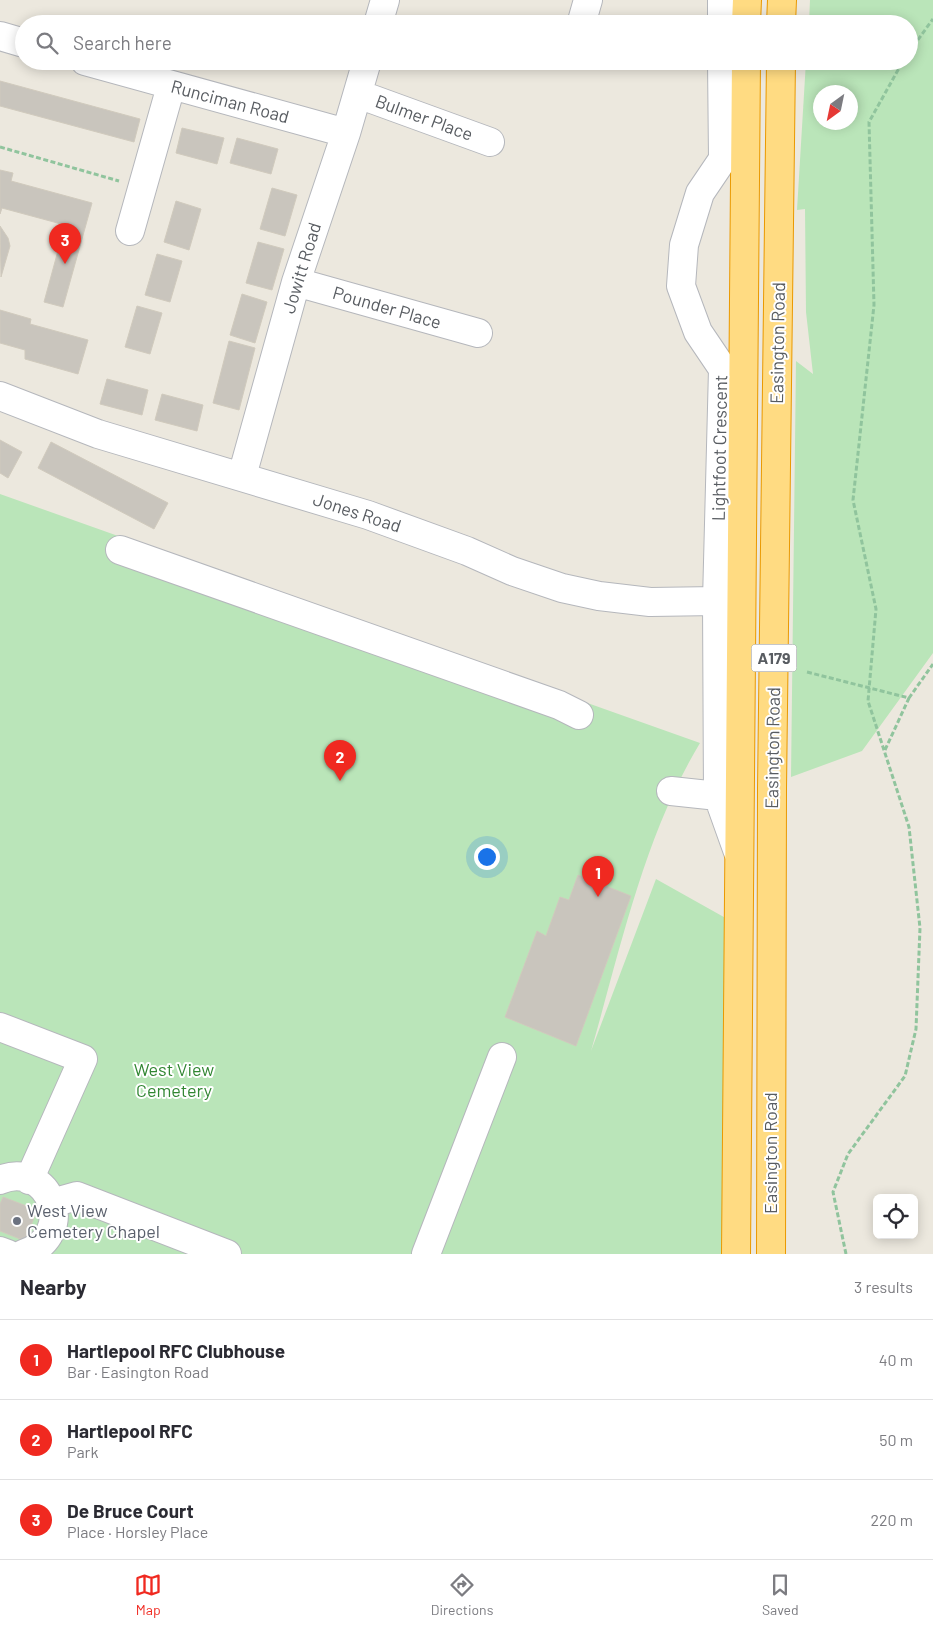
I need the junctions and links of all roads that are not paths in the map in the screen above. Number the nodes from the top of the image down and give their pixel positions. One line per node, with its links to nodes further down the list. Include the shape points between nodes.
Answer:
1 (385, 0): 5 (street)
2 (722, 0): 6 (street)
3 (747, 0): 7 (highway)
4 (782, 0): 8 (highway)
5 (381, 15)
6 (722, 15)
7 (746, 15)
8 (781, 15)
9 (0, 36): 10 (street)
10 (15, 40)
11 (117, 70): 16 (street, Runciman Road)
12 (365, 70): 17 (street, Jowitt Road)
13 (722, 70): 26 (street, Lightfoot Crescent, via 723,159 700,193 684,246 681,286 698,332 723,369)
14 (746, 70): 30 (highway, Easington Road / A179)
15 (781, 70): 41 (highway, Easington Road / A179)
16 (171, 86): 18 (street, Runciman Road); 20 (street)
17 (358, 94): 18 (street, Jowitt Road); 19 (street, Bulmer Place)
18 (346, 133): 21 (street, Jowitt Road)
19 (490, 142)
20 (130, 231)
21 (296, 282): 22 (street, Pounder Place); 24 (street, Jowitt Road)
22 (478, 333)
23 (0, 396): 24 (street, Jones Road, via 98,434)
24 (242, 476): 26 (street, Jones Road, via 368,515 562,588 650,602)
25 (120, 550): 27 (street)
26 (717, 601): 29 (street, Lightfoot Crescent)
27 (580, 715)
28 (671, 791): 29 (street)
29 (718, 796): 30 (street, Lightfoot Crescent)
30 (738, 852): 40 (highway, Easington Road / A179)
31 (0, 1027): 33 (street, via 83,1059)
32 (502, 1057): 39 (street)
33 (9, 1178): 34 (street, via 39,1184)
34 (52, 1203): 37 (street, via 54,1219 51,1232 44,1243); 38 (street, via 77,1196)
35 (0, 1251): 36 (street)
36 (8, 1254)
37 (23, 1254)
38 (227, 1254)
39 (426, 1254)
40 (736, 1254)
41 (771, 1254)

